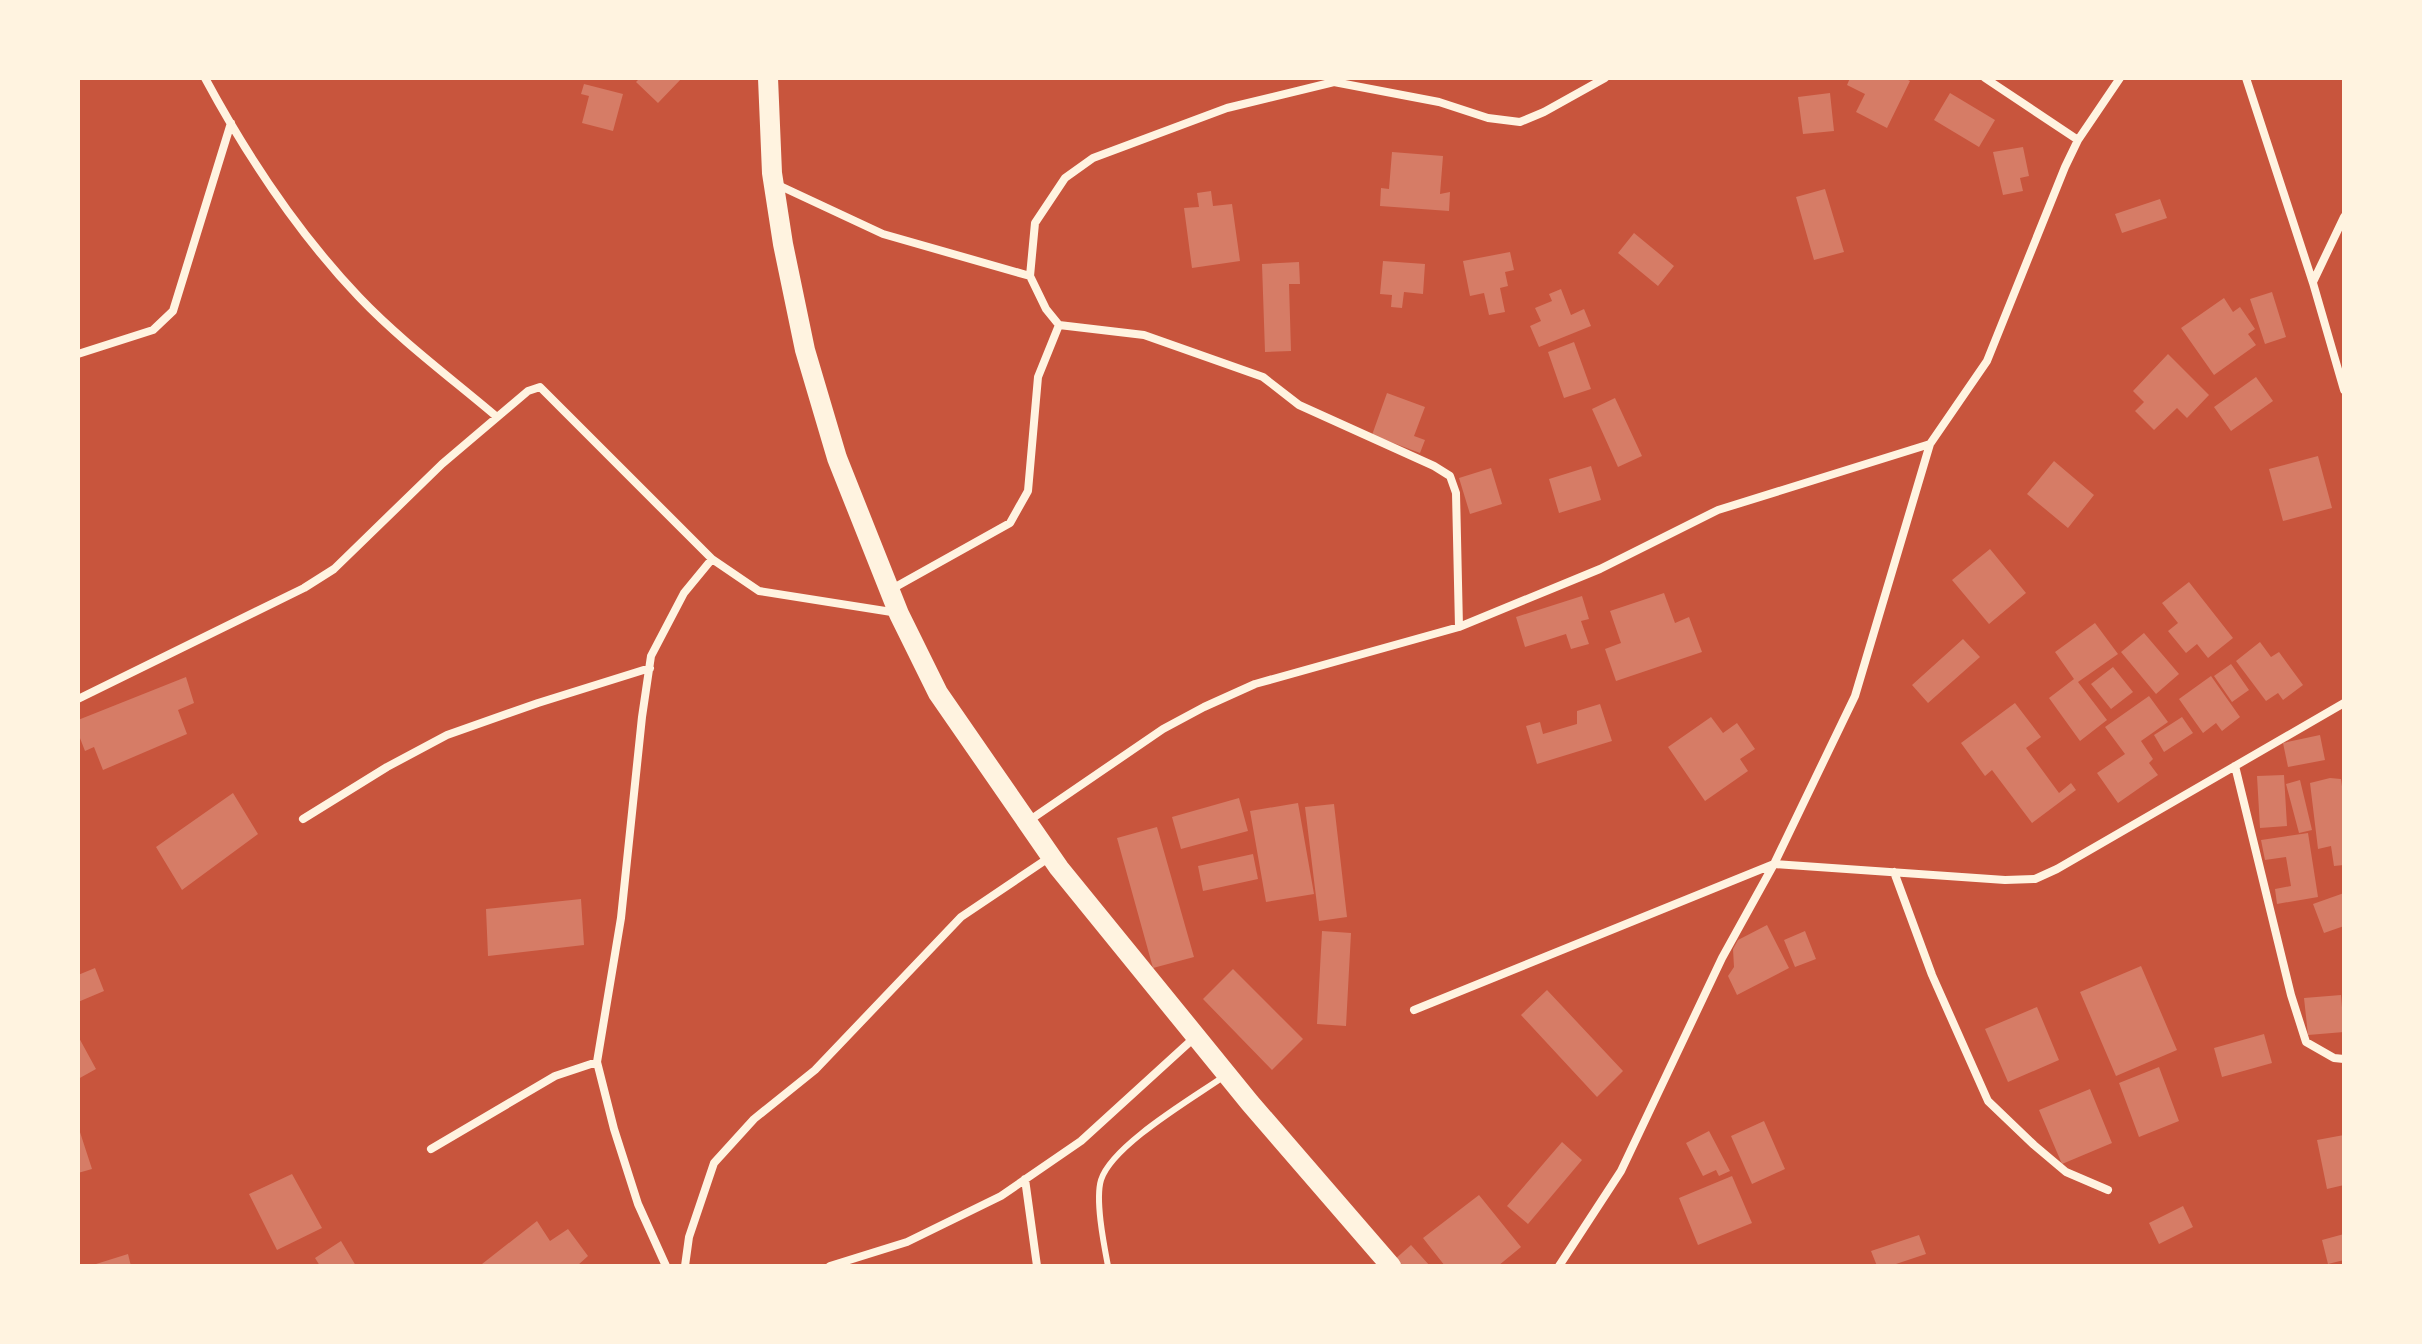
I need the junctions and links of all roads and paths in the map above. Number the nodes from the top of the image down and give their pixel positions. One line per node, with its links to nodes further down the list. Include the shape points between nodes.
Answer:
1 (205, 78): 8 (street)
2 (768, 78): 10 (main road)
3 (1605, 78): 7 (street, via 1520,122)
4 (1985, 78): 9 (street)
5 (2120, 78): 9 (street)
6 (2246, 78): 13 (street)
7 (1355, 82): 12 (street, via 1334,82 1227,108 1093,158 1065,178 1035,223)
8 (231, 123): 15 (street, via 173,311 153,330); 17 (street, via 299,226 358,295)
9 (2078, 140): 18 (street, via 1987,361)
10 (773, 182): 12 (street, via 883,234); 20 (main road, via 809,363 837,458)
11 (2344, 217): 13 (street)
12 (1030, 276): 14 (street)
13 (2313, 283): 16 (street)
14 (1059, 325): 20 (street, via 1038,377 1028,491 1010,523); 22 (street, via 1144,335 1263,377 1299,405 1450,476 1456,493)
15 (78, 354)
16 (2344, 390)
17 (497, 417): 19 (street, via 540,387); 24 (street, via 334,569)
18 (1930, 444): 22 (street, via 1718,510 1600,569); 30 (street, via 1855,696)
19 (712, 559): 21 (street, via 759,591); 23 (street, via 684,593 651,656)
20 (889, 591): 21 (main road)
21 (899, 614): 28 (main road, via 938,693)
22 (1459, 627): 28 (street, via 1229,695 1163,729)
23 (650, 668): 27 (street, via 447,735); 35 (street, via 621,918)
24 (78, 699)
25 (2344, 703): 26 (street)
26 (2235, 766): 31 (street, via 2035,879); 34 (street, via 2306,1042)
27 (303, 819)
28 (1026, 822): 29 (main road)
29 (1050, 856): 33 (main road); 41 (street, via 961,917 815,1070 754,1119 714,1163 689,1237)
30 (1774, 864): 31 (street); 32 (street); 46 (street, via 1722,958 1621,1171)
31 (1894, 872): 39 (street, via 1988,1101 2066,1172)
32 (1414, 1010)
33 (1195, 1037): 36 (main road); 38 (street, via 1081,1141)
34 (2344, 1059)
35 (597, 1062): 37 (street, via 555,1076); 40 (street, via 638,1204)
36 (1227, 1075): 44 (lane, via 1119,1153 1101,1180 1100,1228); 45 (main road)
37 (431, 1149)
38 (1025, 1179): 42 (street, via 907,1242); 43 (street)
39 (2108, 1190)
40 (666, 1266)
41 (685, 1266)
42 (830, 1266)
43 (1037, 1266)
44 (1108, 1266)
45 (1391, 1266)
46 (1559, 1266)

